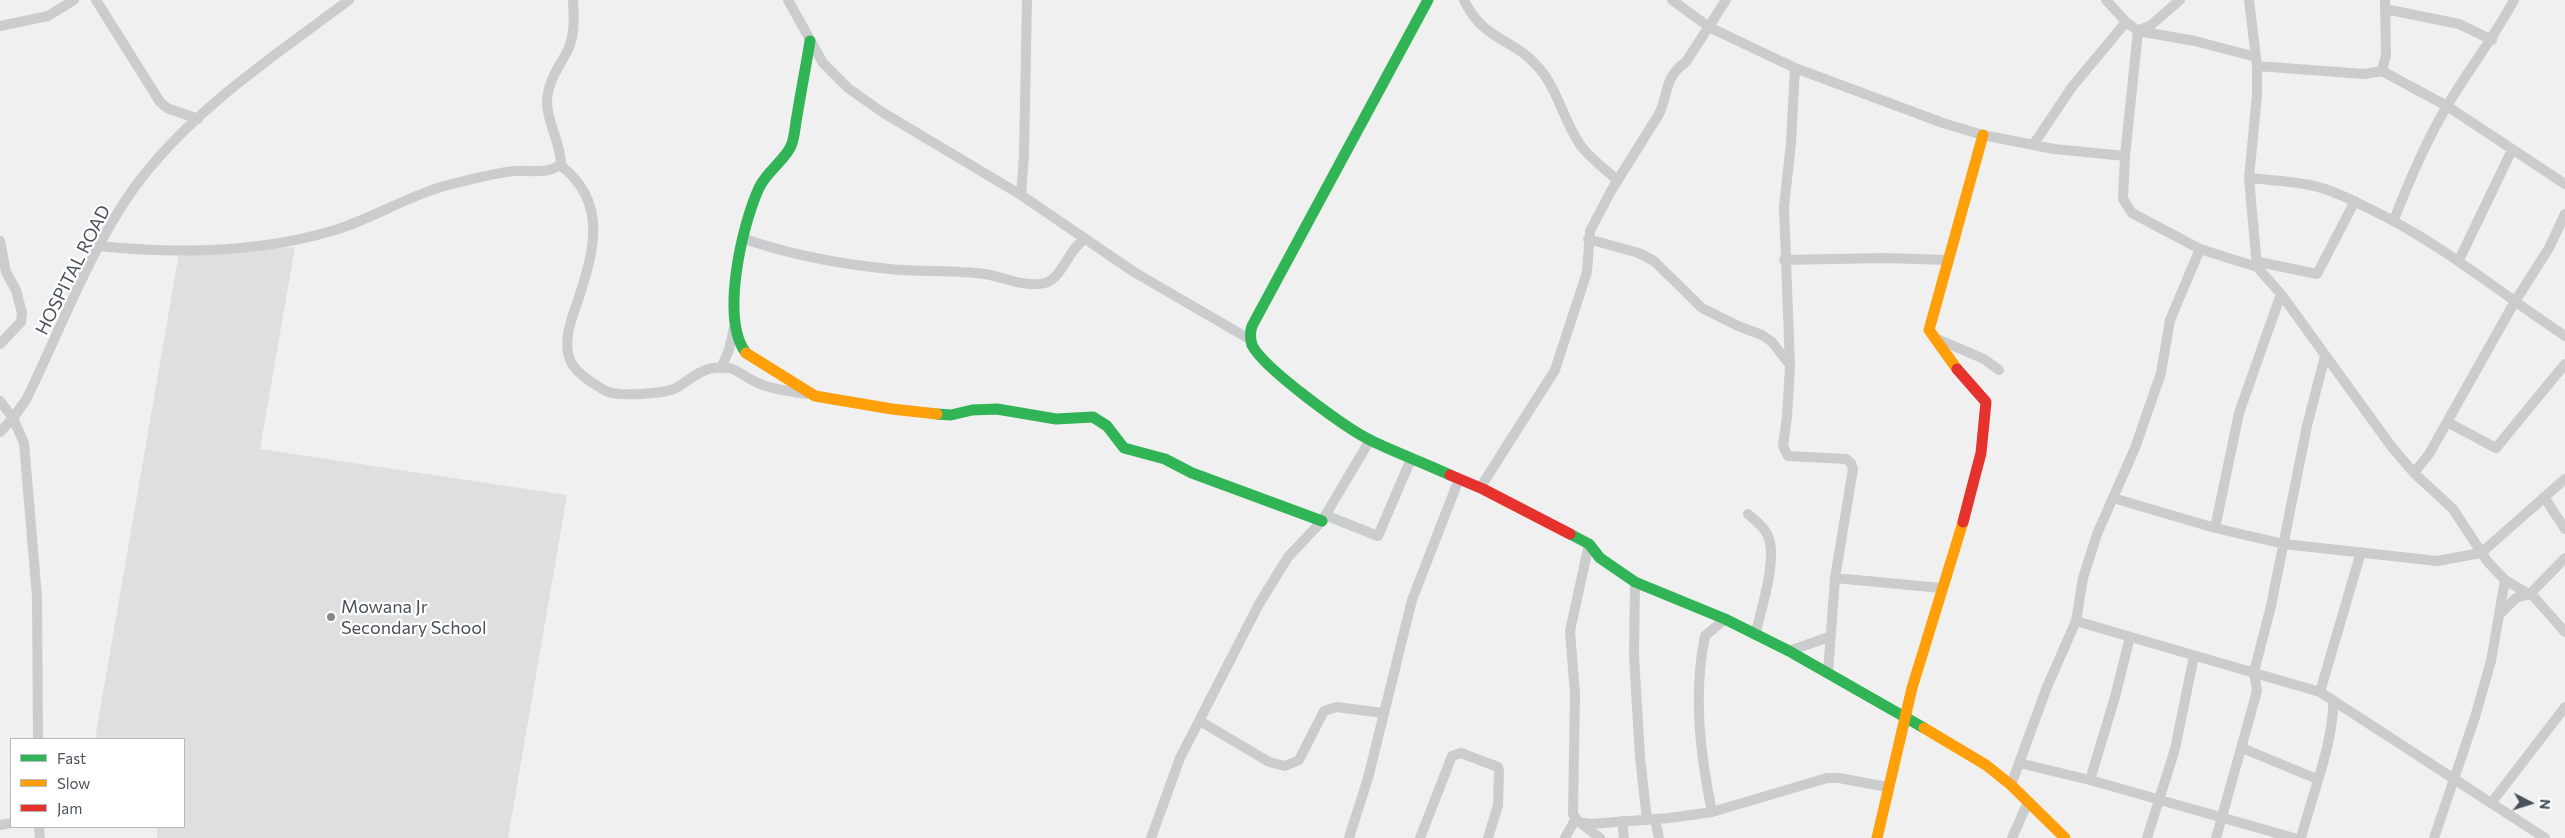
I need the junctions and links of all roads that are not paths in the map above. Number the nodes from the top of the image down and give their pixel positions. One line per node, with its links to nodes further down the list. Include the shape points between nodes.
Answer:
1 (74, 0): 17 (street, via 48,16)
2 (96, 0): 26 (street, via 160,102 167,108)
3 (349, 0): 26 (street, HOSPITAL ROAD, via 243,79)
4 (573, 0): 31 (street, via 574,16 568,48 554,71 548,98 548,117 561,154)
5 (788, 0): 21 (street)
6 (1027, 0): 35 (street)
7 (1428, 0): 55 (street, via 1252,326)
8 (1464, 0): 33 (street, via 1470,14 1482,28 1520,50 1540,69 1581,145)
9 (1672, 0): 18 (street)
10 (1726, 0): 18 (street)
11 (2106, 0): 16 (street)
12 (2180, 0): 19 (street, via 2151,25)
13 (2249, 0): 22 (street)
14 (2514, 0): 20 (street)
15 (2385, 4): 20 (street, via 2459,24); 24 (street, via 2386,55)
16 (2126, 22): 19 (street); 28 (street, via 2072,87)
17 (0, 26)
18 (1709, 26): 23 (street); 33 (street, via 1686,62 1670,78 1659,114)
19 (2138, 31): 22 (street, via 2195,41); 30 (street)
20 (2492, 40): 25 (street)
21 (810, 41): 35 (street, via 824,63 855,93); 39 (street, via 791,147 759,187)
22 (2256, 62): 24 (street, via 2364,74); 32 (street, via 2257,95)
23 (1795, 68): 27 (street); 45 (street, via 1784,207)
24 (2382, 71): 25 (street)
25 (2447, 106): 29 (street); 38 (street, via 2416,163)
26 (198, 119): 43 (street, HOSPITAL ROAD, via 134,188)
27 (1984, 135): 28 (street); 46 (street)
28 (2033, 145): 30 (street)
29 (2512, 150): 34 (street); 47 (street)
30 (2125, 156): 44 (street, via 2123,199 2132,213)
31 (560, 165): 43 (street, via 551,170 513,171 446,186 337,229 296,240 196,250 149,251); 61 (street, via 575,177 595,223 592,247 569,327 568,351 574,368 606,391 627,396 674,389 701,372)
32 (2249, 178): 36 (street, via 2310,185); 48 (street)
33 (1617, 180): 41 (street)
34 (2565, 184)
35 (1021, 195): 40 (street)
36 (2355, 201): 38 (street); 48 (street, via 2317,274)
37 (2565, 214): 50 (street, via 2549,248)
38 (2394, 220): 47 (street)
39 (742, 238): 40 (street, via 784,252 846,264 892,270 986,274 1028,284 1046,283 1054,278 1072,249); 51 (street, via 736,270)
40 (1085, 239): 55 (street, via 1134,272)
41 (1588, 239): 56 (street, via 1654,260 1702,308); 73 (street, via 1588,272 1555,370)
42 (0, 241): 57 (street, via 6,272 16,290 22,313 16,330)
43 (99, 246): 65 (street, HOSPITAL ROAD, via 34,384)
44 (2200, 250): 48 (street); 75 (street, via 2170,320 2161,373)
45 (1784, 260): 46 (street); 52 (street)
46 (1947, 260): 54 (street, via 1929,322)
47 (2459, 260): 50 (street)
48 (2258, 265): 49 (street)
49 (2281, 294): 58 (street); 78 (street, via 2239,413)
50 (2514, 303): 53 (street); 66 (street)
51 (735, 322): 61 (street); 63 (street, via 738,342 748,356)
52 (1788, 334): 56 (street); 60 (street)
53 (2565, 336)
54 (1932, 337): 62 (street, via 1984,359); 88 (street, via 1986,402 1985,429 1971,492)
55 (1251, 340): 68 (street, via 1255,352 1278,374)
56 (1772, 342): 60 (street)
57 (0, 344)
58 (2325, 356): 70 (street); 81 (street, via 2307,426)
59 (2565, 364): 66 (street, via 2496,448)
60 (1790, 366): 85 (street, via 1784,452 1788,456 1846,459 1853,469)
61 (721, 368): 63 (street, via 740,371 758,383)
62 (1999, 370)
63 (815, 396): 77 (street, via 951,415 997,409 1056,419 1093,417 1107,426 1124,448 1165,459 1192,472)
64 (0, 402): 65 (street)
65 (14, 418): 67 (street, HOSPITAL ROAD); 107 (street, via 24,443 37,597)
66 (2447, 422): 70 (street)
67 (0, 432)
68 (1370, 440): 69 (street); 77 (street)
69 (1411, 459): 72 (street); 77 (street, via 1378,536)
70 (2414, 473): 83 (street, via 2453,509)
71 (2565, 478): 74 (street)
72 (1459, 479): 73 (street); 104 (street, via 1412,600)
73 (1480, 488): 80 (street)
74 (2544, 497): 79 (street); 83 (street)
75 (2113, 498): 78 (street); 92 (street, via 2083,578)
76 (1748, 514): 94 (street, via 1766,532 1771,552)
77 (1323, 518): 106 (street, via 1288,557 1264,596)
78 (2215, 528): 81 (street)
79 (2565, 529)
80 (1589, 544): 87 (street, via 1600,558); 122 (street, via 1570,631 1575,694 1573,804)
81 (2284, 544): 82 (street); 99 (street)
82 (2361, 552): 83 (street, via 2437,561); 101 (street)
83 (2481, 553): 86 (street)
84 (2565, 558): 89 (street)
85 (1835, 578): 88 (street); 95 (street)
86 (2505, 580): 89 (street); 90 (street)
87 (1635, 582): 91 (street); 120 (street, via 1642,771)
88 (1941, 588): 105 (street)
89 (2530, 594): 90 (street, via 2516,598); 93 (street)
90 (2499, 616): 111 (street, via 2476,717)
91 (1724, 619): 94 (street); 118 (street, via 1704,636 1698,683 1702,752)
92 (2076, 621): 96 (street); 109 (street)
93 (2565, 632)
94 (1755, 635): 97 (street)
95 (1829, 637): 97 (street); 100 (street)
96 (2130, 637): 98 (street); 112 (street)
97 (1790, 651): 100 (street)
98 (2194, 656): 99 (street); 115 (street, via 2175,749)
99 (2254, 672): 101 (street); 108 (street, via 2256,691)
100 (1828, 673): 105 (street)
101 (2320, 692): 102 (street)
102 (2333, 700): 110 (street, via 2334,716); 111 (street)
103 (2565, 708): 117 (street)
104 (1384, 713): 106 (street, via 1336,707 1324,711 1299,760 1285,766 1270,762); 124 (street)
105 (1904, 717): 113 (street, via 1986,765); 114 (street)
106 (1200, 721): 123 (street, via 1180,758)
107 (38, 738)
108 (2242, 748): 110 (street); 119 (street)
109 (2019, 763): 112 (street); 113 (street)
110 (2317, 779): 137 (street)
111 (2454, 779): 117 (street); 138 (street)
112 (2090, 780): 115 (street)
113 (2010, 784): 116 (street)
114 (1887, 787): 118 (street, via 1827,778); 131 (street)
115 (2159, 798): 119 (street); 134 (street)
116 (2028, 802): 132 (street); 133 (street)
117 (2492, 802): 139 (street)
118 (1712, 812): 120 (street)
119 (2223, 816): 135 (street); 136 (street)
120 (1651, 819): 121 (street); 130 (street)
121 (1622, 821): 122 (street); 129 (street)
122 (1579, 822): 127 (street); 128 (street)
123 (1151, 838)
124 (1350, 838)
125 (1420, 838): 126 (street, via 1452,756 1461,753 1499,770 1498,805)
126 (1488, 838)
127 (1565, 838)
128 (1600, 838)
129 (1624, 838)
130 (1659, 838)
131 (1877, 838)
132 (2012, 838)
133 (2065, 838)
134 (2147, 838)
135 (2216, 838)
136 (2294, 838)
137 (2301, 838)
138 (2434, 838)
139 (2545, 838)

